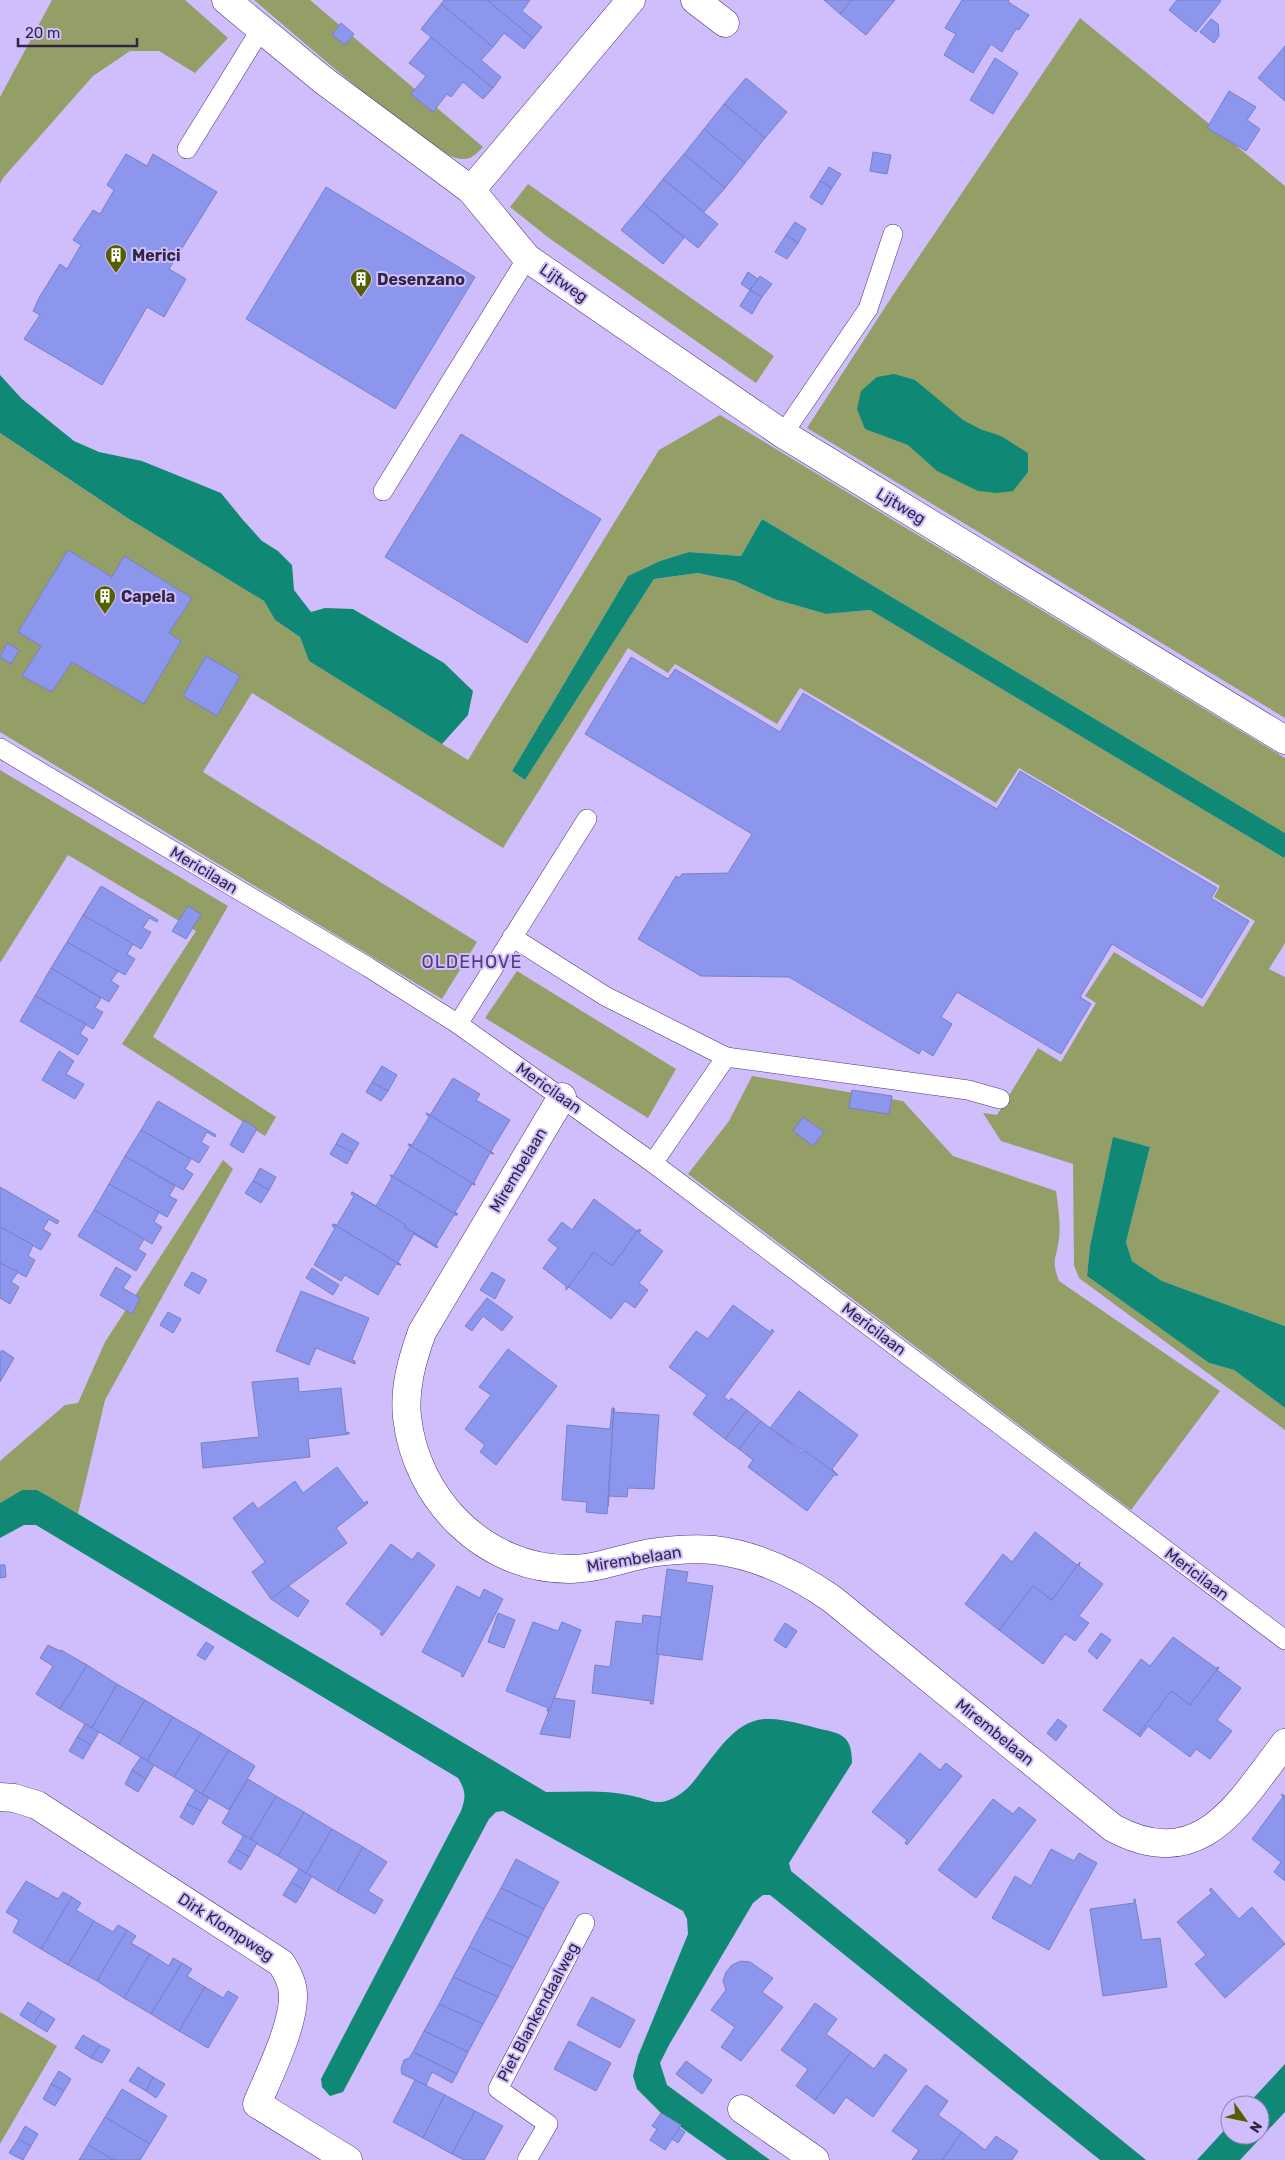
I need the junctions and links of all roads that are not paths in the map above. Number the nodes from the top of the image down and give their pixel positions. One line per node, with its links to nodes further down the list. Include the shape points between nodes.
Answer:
1 (226, 0): 5 (street, Lijtweg)
2 (631, 0): 7 (street)
3 (695, 0): 4 (street)
4 (725, 23)
5 (260, 29): 6 (lane); 7 (street, Lijtweg)
6 (187, 148)
7 (470, 190): 9 (street, Lijtweg)
8 (893, 234): 10 (lane, via 868,309)
9 (528, 258): 10 (street, Lijtweg); 11 (lane, Lijtweg)
10 (783, 434): 12 (street, Lijtweg)
11 (382, 491)
12 (1285, 740)
13 (0, 748): 16 (lane, Mericilaan)
14 (587, 818): 15 (lane)
15 (512, 937): 16 (lane); 17 (lane, via 605,996)
16 (458, 1024): 18 (lane, Mericilaan)
17 (726, 1057): 19 (lane, via 968,1090); 20 (lane)
18 (562, 1097): 20 (lane, Mericilaan); 22 (street, Mirembelaan, via 422,1332 412,1361 407,1388 411,1444 434,1496 452,1518 500,1553 546,1567 590,1567 650,1553 683,1550 715,1550 777,1566 832,1599 1113,1828 1133,1839 1174,1843 1208,1832 1235,1808)
19 (1000, 1099)
20 (653, 1163): 21 (lane, Mericilaan)
21 (1285, 1640)
22 (1285, 1743)
23 (0, 1797): 26 (street, Dirk Klompweg, via 37,1805 281,1963 289,1975 294,1993 292,2008 257,2104)
24 (585, 1923): 27 (lane, Piet Blankendaalweg, via 498,2089 548,2124)
25 (742, 2109): 28 (street)
26 (339, 2158)
27 (527, 2160)
28 (815, 2160)

